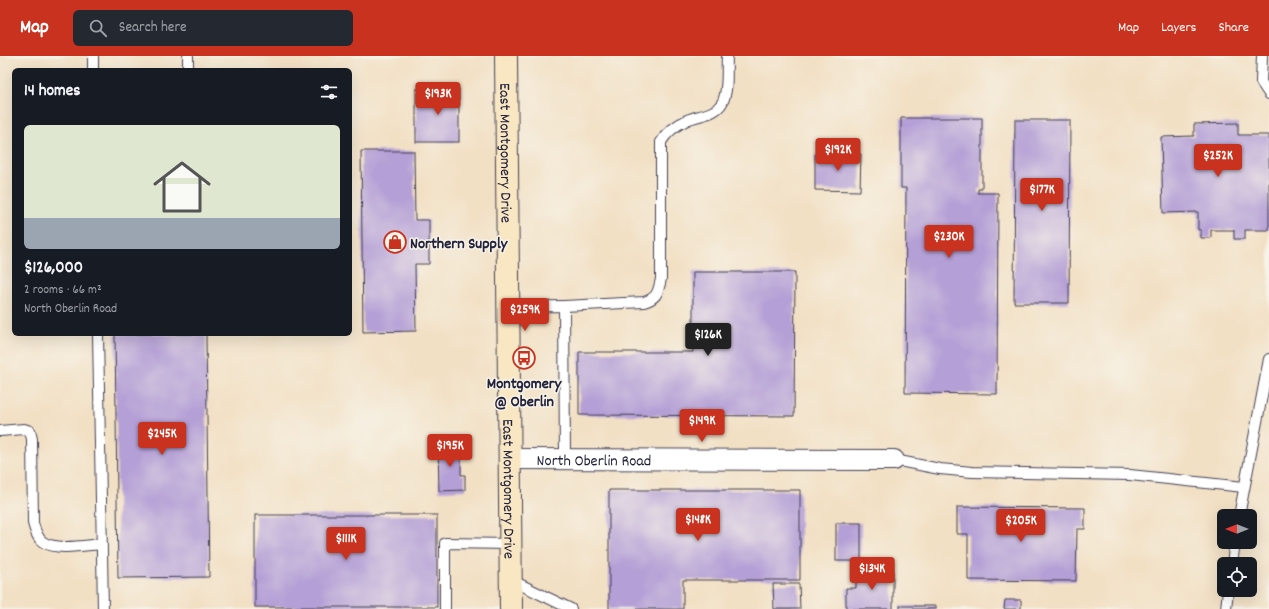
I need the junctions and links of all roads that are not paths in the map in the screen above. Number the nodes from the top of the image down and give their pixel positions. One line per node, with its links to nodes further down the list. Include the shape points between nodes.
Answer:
1 (94, 56): 6 (lane)
2 (188, 56): 7 (lane)
3 (506, 56): 10 (main road, East Montgomery Drive)
4 (727, 56): 9 (lane, via 726,91 722,103 716,110 675,127 666,133 661,142 658,293 652,300 644,302)
5 (1262, 56): 8 (lane, via 1261,82)
6 (94, 68)
7 (188, 68)
8 (1269, 94)
9 (564, 306): 10 (lane); 15 (lane)
10 (508, 307): 14 (main road, East Montgomery Drive)
11 (98, 336): 19 (lane)
12 (1269, 359): 17 (lane)
13 (0, 430): 19 (lane, via 30,431 33,523 42,542 52,546)
14 (509, 459): 15 (street, North Oberlin Road); 20 (main road, East Montgomery Drive)
15 (565, 459): 16 (street, North Oberlin Road)
16 (894, 460): 17 (lane, via 972,472 1130,475)
17 (1244, 487): 18 (lane)
18 (1240, 509)
19 (102, 544): 23 (lane)
20 (510, 544): 21 (main road, East Montgomery Drive); 24 (lane, via 445,543)
21 (511, 580): 25 (main road, East Montgomery Drive); 26 (lane)
22 (1227, 597): 27 (lane)
23 (103, 609)
24 (445, 609)
25 (511, 609)
26 (571, 609)
27 (1226, 609)

